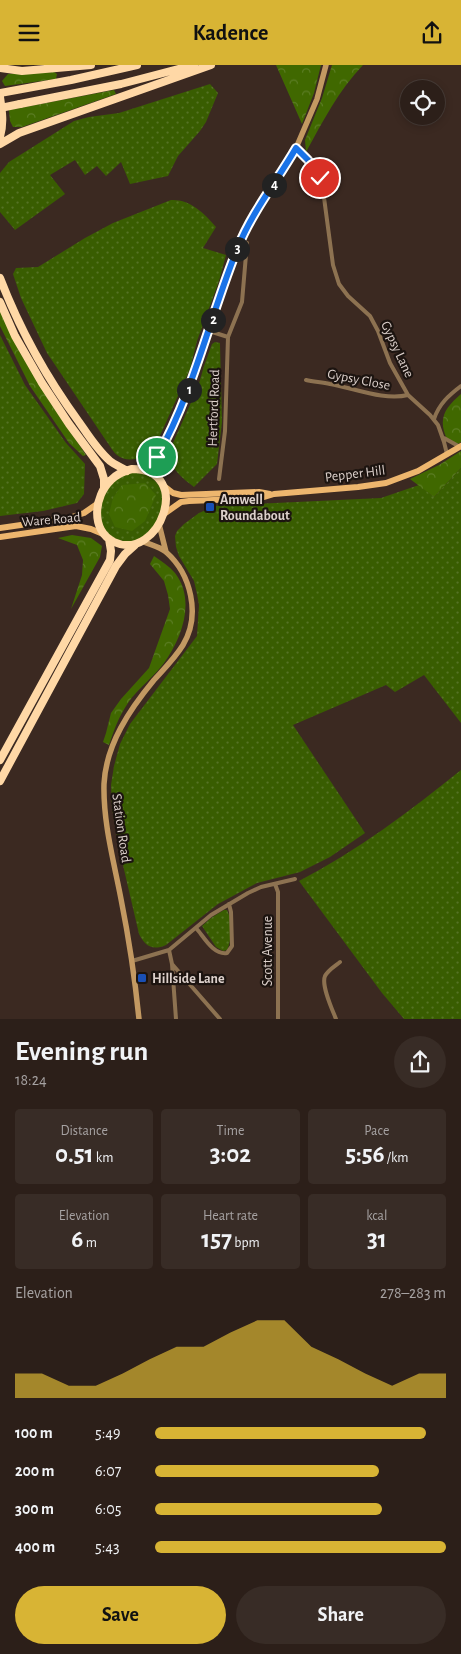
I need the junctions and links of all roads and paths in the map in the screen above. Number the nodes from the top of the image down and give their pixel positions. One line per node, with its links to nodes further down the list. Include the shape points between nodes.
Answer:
1 (91, 65): 6 (highway, via 22,71)
2 (137, 65): 7 (highway)
3 (194, 65): 8 (highway, bridge, via 122,85)
4 (211, 65): 10 (highway, via 19,133)
5 (326, 65): 11 (main road, via 317,99)
6 (0, 68)
7 (0, 95): 9 (highway, via 3,114)
8 (0, 108)
9 (0, 137)
10 (0, 144)
11 (296, 148): 15 (main road, via 244,234); 19 (street, Gypsy Lane, via 320,180 333,265 340,284 370,316)
12 (247, 243): 16 (street, Hertford Road, via 242,302)
13 (0, 278): 26 (highway, via 30,347 61,397 103,455)
14 (0, 302): 29 (highway, via 42,383 100,466)
15 (209, 331): 16 (street); 24 (main road, via 182,408)
16 (228, 337): 27 (street, Hertford Road, via 225,431)
17 (306, 380): 19 (street, Gypsy Close, via 389,397)
18 (461, 386): 20 (street, via 446,398)
19 (408, 395): 20 (street, Gypsy Lane)
20 (434, 419): 21 (street, Gypsy Lane)
21 (443, 437): 22 (street); 23 (street, Gypsy Lane)
22 (461, 447): 23 (main road, Pepper Hill)
23 (447, 455): 30 (main road, Pepper Hill, via 386,483)
24 (157, 457): 25 (main road); 28 (main road)
25 (137, 469): 26 (highway); 28 (highway, via 153,474)
26 (126, 471): 29 (highway)
27 (219, 479)
28 (162, 483): 30 (main road, Pepper Hill, via 173,493 181,495); 32 (highway, via 166,504)
29 (104, 488): 31 (highway)
30 (274, 494): 32 (main road, Pepper Hill, via 261,498 181,502)
31 (97, 505): 34 (main road, Ware Road, via 69,518); 36 (highway, via 98,520)
32 (164, 515): 33 (highway)
33 (159, 523): 37 (highway, via 151,535); 38 (main road, Station Road)
34 (0, 528)
35 (0, 537): 36 (main road, Ware Road, via 76,526)
36 (106, 537): 37 (highway, via 125,545); 39 (highway, via 111,551 110,560)
37 (139, 543): 38 (main road, Station Road); 40 (highway, via 116,566)
38 (166, 552): 46 (main road, Station Road, via 179,567 191,593 190,628 183,645 122,724 107,762 104,783 110,842)
39 (0, 760)
40 (0, 781)
41 (295, 879): 42 (street)
42 (275, 884): 43 (street); 54 (street, Scott Avenue, via 278,892)
43 (228, 904): 44 (street); 44 (street, via 232,946 227,953 214,950)
44 (196, 928): 45 (street)
45 (169, 950): 46 (street); 48 (street)
46 (132, 961): 51 (main road, Station Road)
47 (340, 962): 55 (street, via 328,971 324,979)
48 (172, 964): 49 (street); 50 (street)
49 (185, 980): 50 (street); 53 (street)
50 (173, 984): 52 (street)
51 (140, 1019)
52 (176, 1019)
53 (220, 1019)
54 (278, 1019)
55 (336, 1019)

